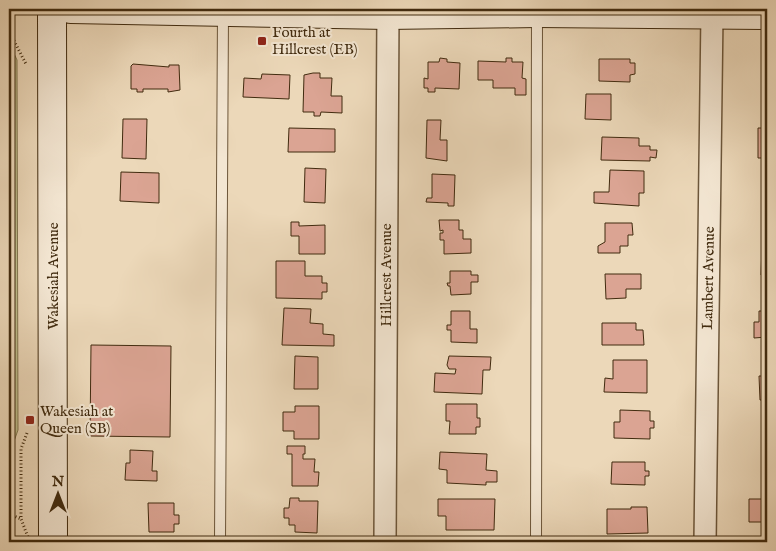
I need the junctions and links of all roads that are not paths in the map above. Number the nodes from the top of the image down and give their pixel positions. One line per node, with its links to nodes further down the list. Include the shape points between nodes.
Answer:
1 (52, 9): 8 (street, Wakesiah Avenue)
2 (71, 9): 4 (street)
3 (388, 12): 4 (street); 5 (street); 10 (street, Hillcrest Avenue)
4 (223, 13): 9 (lane)
5 (537, 13): 6 (street); 11 (lane)
6 (712, 14): 7 (street); 12 (street, Lambert Avenue)
7 (767, 15)
8 (53, 542)
9 (220, 542)
10 (385, 542)
11 (536, 542)
12 (705, 542)

